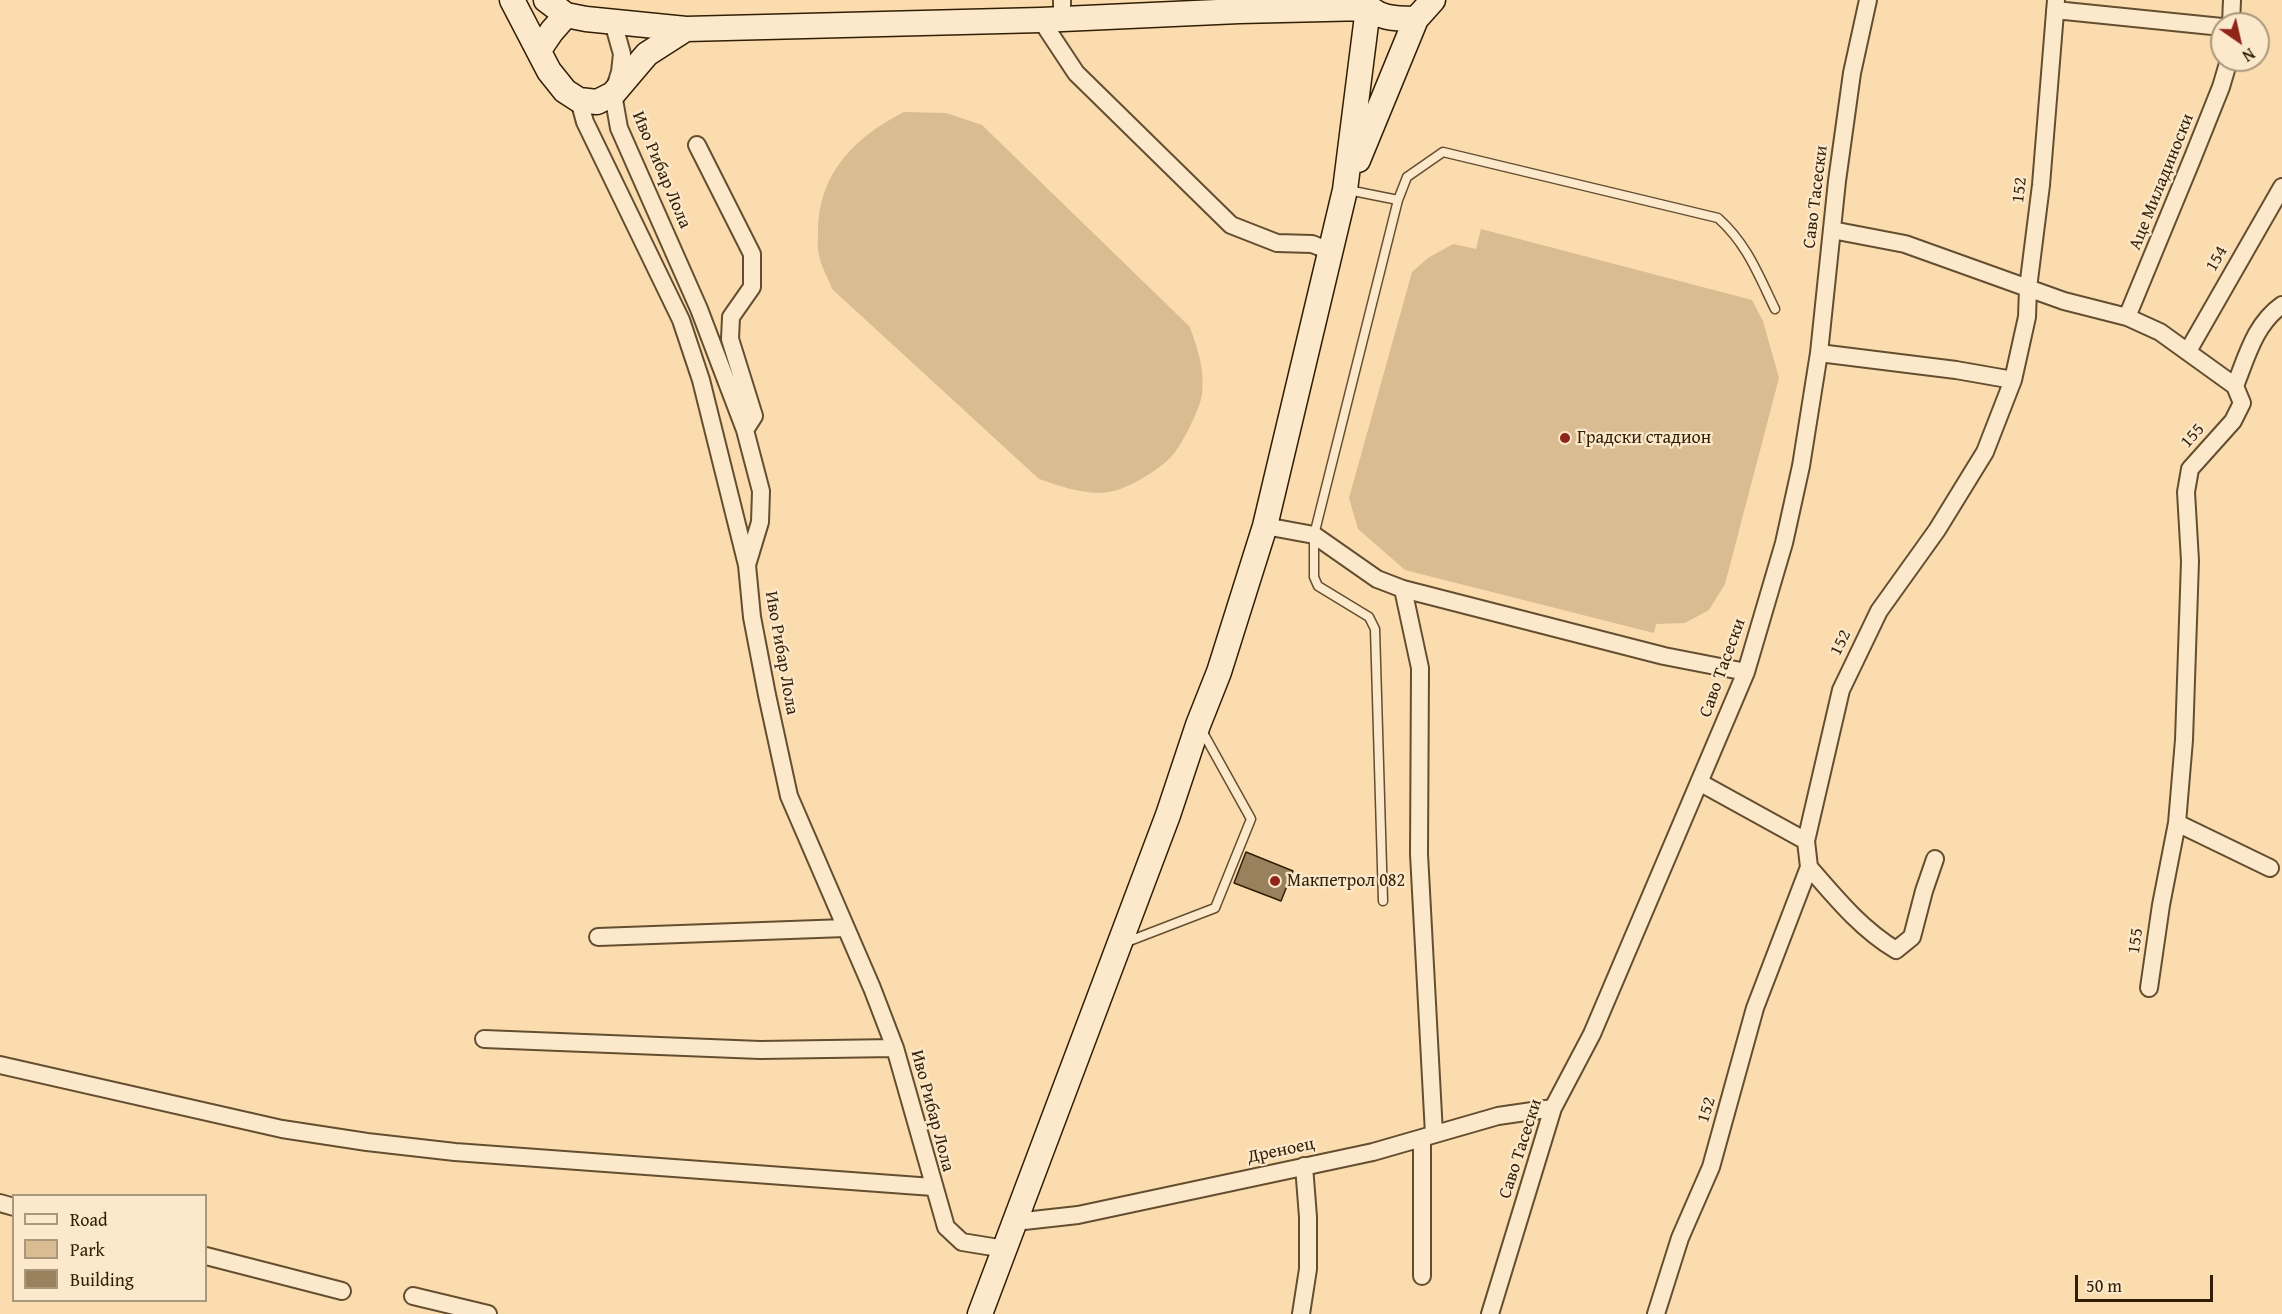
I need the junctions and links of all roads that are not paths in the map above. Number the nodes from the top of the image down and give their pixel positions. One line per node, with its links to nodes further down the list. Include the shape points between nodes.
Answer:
1 (512, 0): 14 (main road)
2 (546, 0): 9 (main road)
3 (1433, 0): 10 (main road)
4 (1868, 0): 22 (street, Саво Тасески, via 1852,73)
5 (1365, 4): 6 (main road); 10 (main road, via 1379,16); 20 (main road)
6 (1301, 5): 8 (main road, via 1239,11)
7 (2056, 5): 12 (street); 24 (street, 152)
8 (1055, 13): 13 (main road); 23 (street, via 1076,73 1231,225 1276,243 1312,244)
9 (566, 15): 11 (main road); 14 (main road)
10 (1416, 19): 20 (main road)
11 (614, 22): 13 (main road); 16 (street, Иво Рибар Лола, via 622,54)
12 (2210, 25)
13 (686, 29): 16 (main road, via 647,54)
14 (539, 50): 17 (main road, via 549,71 565,91)
15 (2225, 72): 27 (street, Аце Миладиноски)
16 (613, 94): 17 (main road, via 597,102); 32 (street, Иво Рибар Лола, via 619,128 699,309)
17 (579, 100): 35 (street, via 585,122 681,320 701,380)
18 (697, 145): 32 (street, via 752,254 752,287 731,317 730,339 754,416)
19 (2282, 187): 28 (street, 154)
20 (1345, 190): 21 (lane); 23 (main road)
21 (1398, 200): 26 (lane, via 1407,177 1443,152 1718,218 1735,233 1749,255); 34 (lane)
22 (1832, 230): 24 (street, via 1905,244); 29 (street, Саво Тасески)
23 (1330, 251): 33 (main road)
24 (2028, 288): 27 (street); 30 (street, 152, via 2027,318)
25 (2282, 305): 31 (street, via 2259,327)
26 (1775, 309)
27 (2127, 317): 28 (street)
28 (2188, 351): 31 (street)
29 (1819, 353): 30 (street); 37 (street, Саво Тасески, via 1786,532)
30 (2013, 380): 41 (street, 152, via 1985,452 1937,530 1879,611 1841,690)
31 (2235, 386): 40 (street, 155, via 2242,403 2233,421 2190,469 2186,492 2189,605)
32 (745, 430): 35 (street, Иво Рибар Лола, via 761,490 760,522)
33 (1265, 526): 34 (street); 38 (main road)
34 (1314, 535): 36 (street, via 1377,579); 45 (lane, via 1314,578 1318,586 1369,617 1375,629)
35 (747, 564): 46 (street, Иво Рибар Лола, via 752,617 789,796)
36 (1403, 589): 37 (street, via 1664,656); 54 (street, via 1420,668 1419,854)
37 (1746, 672): 39 (street, Саво Тасески)
38 (1198, 725): 48 (main road); 48 (lane, via 1251,819 1215,908)
39 (1699, 782): 41 (street); 53 (street, Саво Тасески, via 1592,1034)
40 (2177, 824): 44 (street); 49 (street, 155)
41 (1806, 841): 43 (street, 152)
42 (1935, 860): 43 (street, via 1912,937 1896,950 1854,917)
43 (1809, 867): 67 (street, 152, via 1755,1008 1711,1167 1680,1238)
44 (2270, 868)
45 (1383, 900)
46 (845, 928): 47 (street); 51 (street, Иво Рибар Лола)
47 (598, 937)
48 (1118, 945): 57 (main road)
49 (2149, 988)
50 (484, 1039): 51 (street, via 760,1050)
51 (894, 1048): 56 (street, Иво Рибар Лола)
52 (0, 1065): 56 (street, via 282,1129 367,1142 454,1152)
53 (1554, 1108): 54 (street, Дреноец, via 1498,1116); 66 (street, Саво Тасески)
54 (1428, 1136): 55 (street, Дреноец); 60 (street)
55 (1304, 1166): 57 (street, Дреноец, via 1078,1215); 65 (street, via 1308,1269)
56 (933, 1187): 58 (street, Иво Рибар Лола, via 946,1227 962,1242)
57 (1015, 1222): 58 (main road)
58 (1005, 1249): 64 (main road)
59 (207, 1256): 61 (street)
60 (1422, 1276)
61 (342, 1291)
62 (413, 1296): 63 (street)
63 (488, 1314)
64 (980, 1314)
65 (1301, 1314)
66 (1490, 1314)
67 (1656, 1314)

